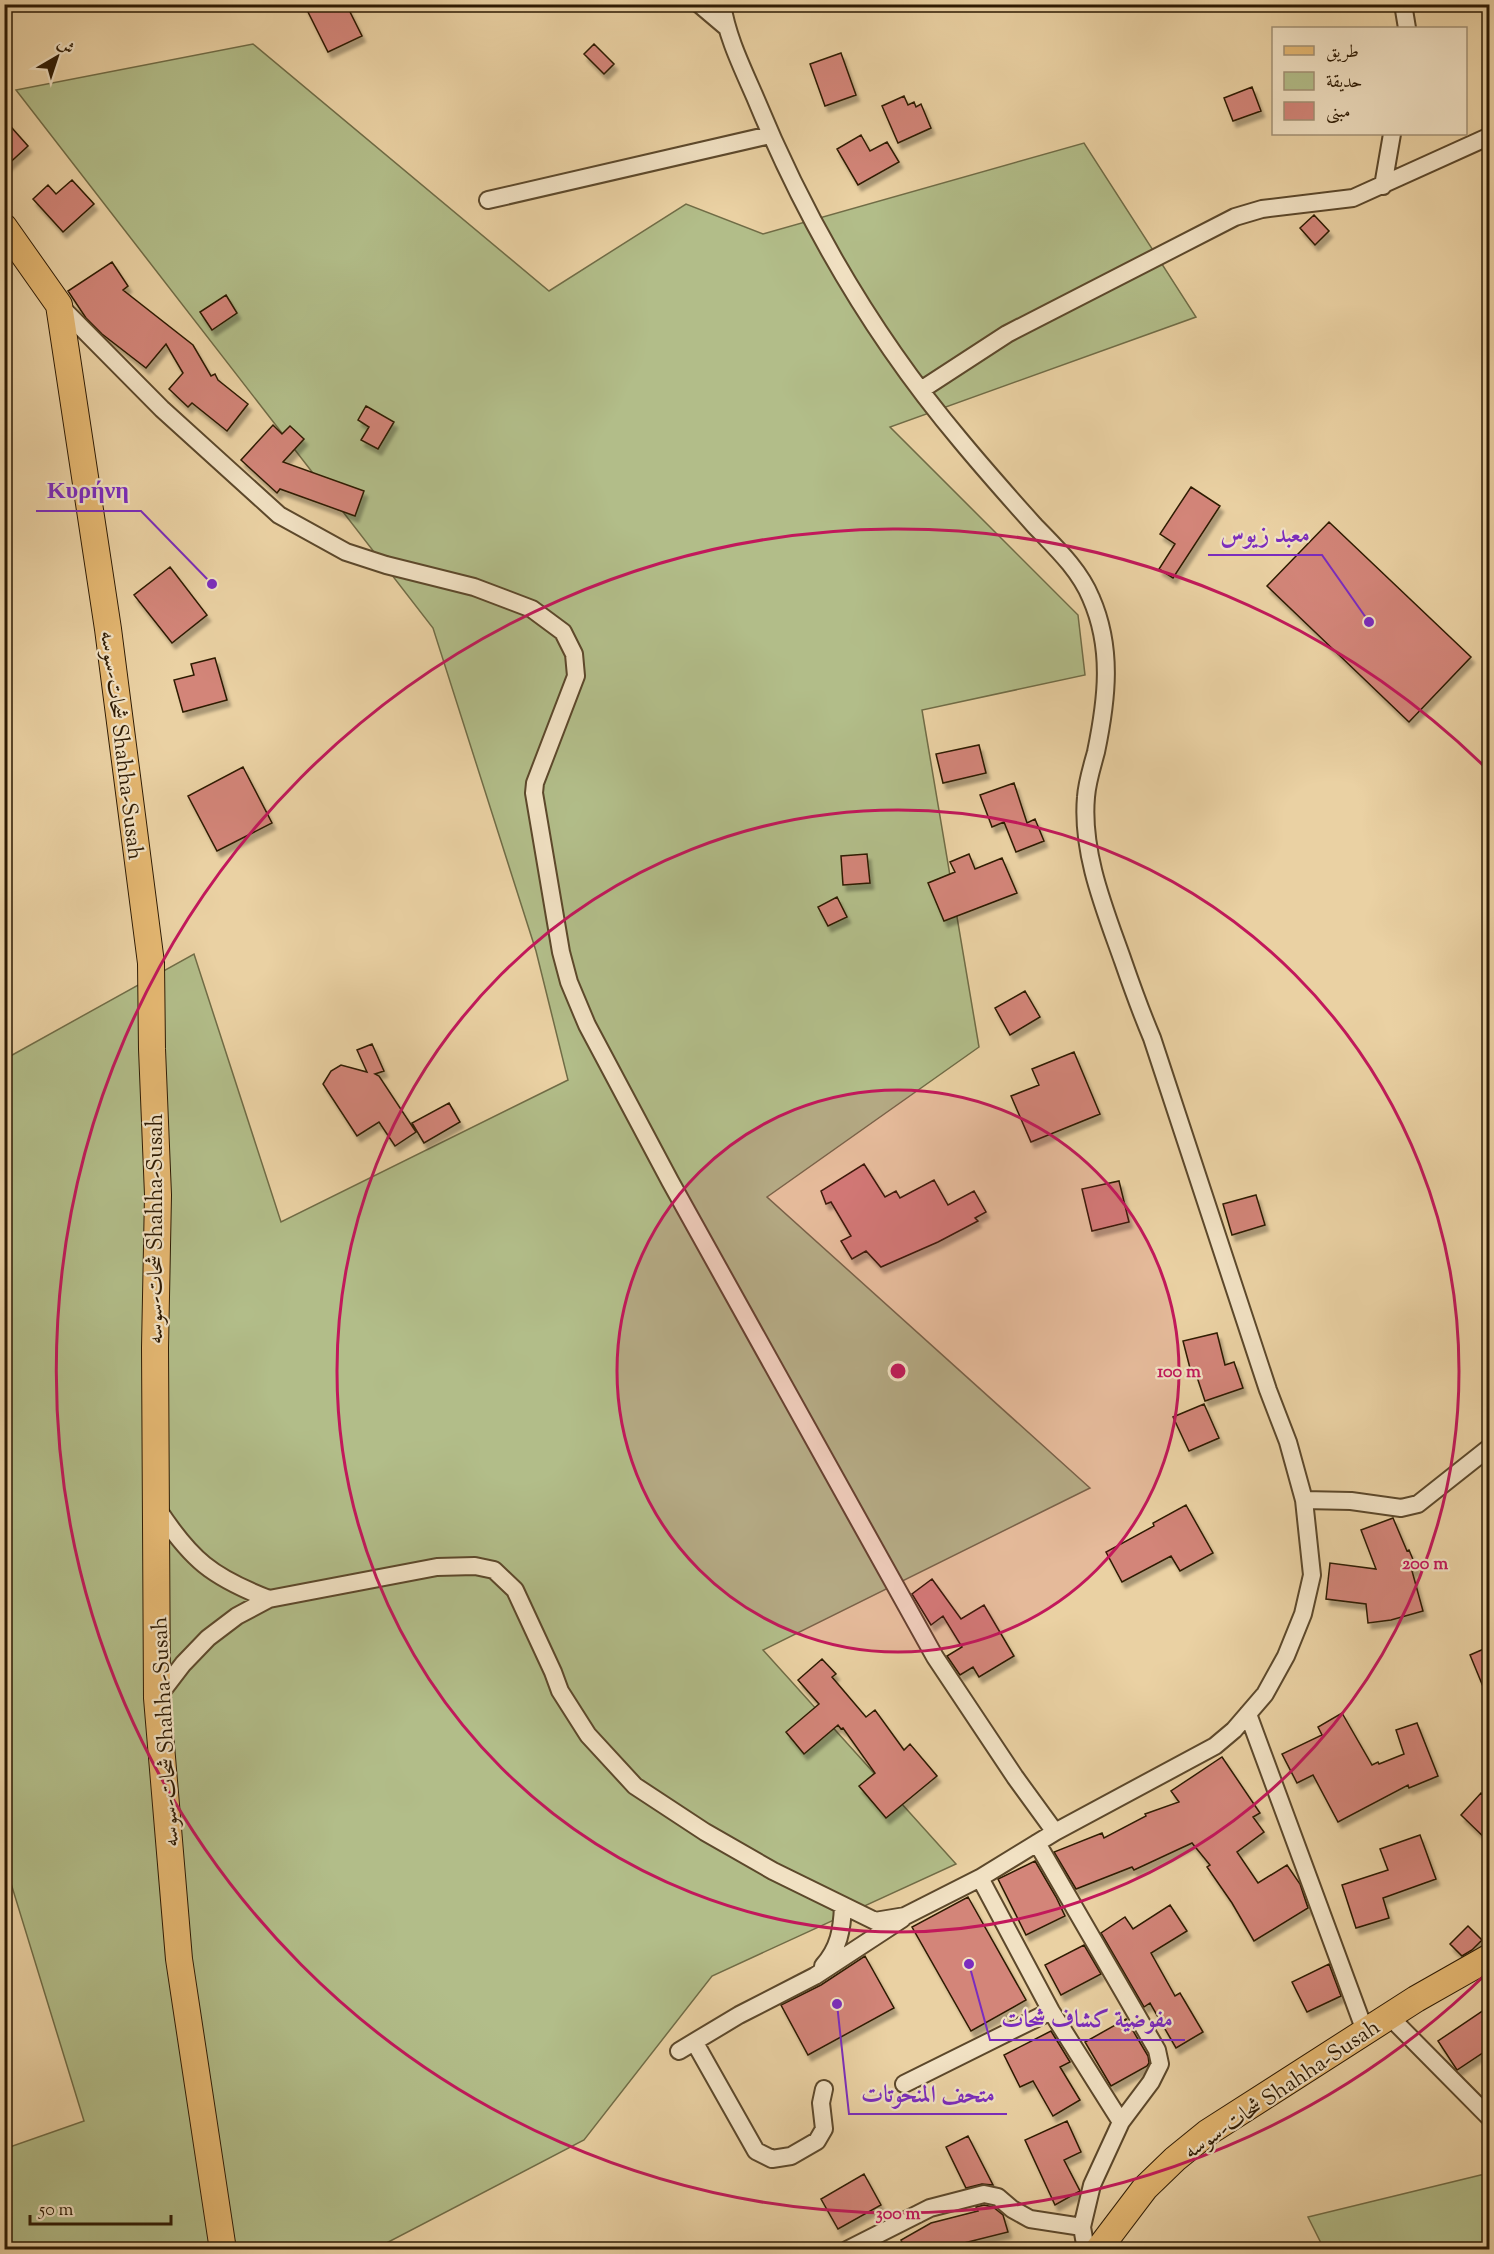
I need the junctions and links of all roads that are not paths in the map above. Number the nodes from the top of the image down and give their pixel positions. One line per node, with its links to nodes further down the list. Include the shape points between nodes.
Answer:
1 (699, 4): 4 (street)
2 (722, 4): 4 (street)
3 (1403, 4): 5 (street)
4 (725, 26): 6 (street)
5 (1407, 27)
6 (770, 135): 10 (street); 13 (street, via 829,249)
7 (1392, 135): 9 (street)
8 (1490, 136): 9 (street)
9 (1383, 186): 13 (street, via 1353,198 1262,209 1236,217 1008,334)
10 (488, 200)
11 (4, 227): 12 (main road, شحات-سوسه Shahha-Susah)
12 (59, 305): 16 (main road, شحات-سوسه Shahha-Susah, via 108,629 151,963 158,1195 154,1348); 20 (street, via 162,409 279,515 346,552 474,587 532,609 563,632 574,654 576,676 534,793 569,982 587,1025 670,1181 935,1658)
13 (921, 390): 15 (street, via 958,438 1075,570 1091,597 1104,636 1107,682 1086,797 1093,870 1288,1442)
14 (1490, 1447): 15 (street, via 1418,1504 1401,1508)
15 (1304, 1500): 19 (street, via 1312,1575 1303,1614 1286,1656 1265,1694)
16 (157, 1509): 17 (street, via 203,1566 235,1586); 18 (main road, شحات-سوسه Shahha-Susah)
17 (269, 1599): 18 (street, via 208,1638); 23 (street, via 437,1567 494,1570 519,1597 560,1691 583,1727 635,1786 705,1832)
18 (157, 1698): 37 (main road, شحات-سوسه Shahha-Susah, via 178,1959)
19 (1248, 1714): 20 (street, via 1234,1730 1199,1756); 29 (street)
20 (1055, 1832): 21 (street)
21 (1037, 1843): 22 (street); 35 (street, via 1157,2050 1160,2064)
22 (980, 1878): 24 (street); 27 (street)
23 (843, 1906): 24 (street, via 875,1921); 26 (street, via 842,1931 833,1955)
24 (905, 1917): 26 (street)
25 (1490, 1957): 28 (main road, شحات-سوسه Shahha-Susah)
26 (815, 1976): 30 (street, via 739,2014)
27 (1051, 2012): 32 (street); 35 (street)
28 (1389, 2016): 29 (main road, شحات-سوسه Shahha-Susah); 34 (street)
29 (1365, 2031): 40 (main road, شحات-سوسه Shahha-Susah, via 1199,2139 1145,2188)
30 (695, 2043): 31 (street); 33 (street, via 756,2151 772,2159 791,2156 818,2141 824,2129)
31 (679, 2051)
32 (904, 2084)
33 (824, 2089)
34 (1490, 2118)
35 (1121, 2122): 36 (street, via 1092,2185)
36 (1082, 2227): 38 (street, via 1030,2218 998,2197 984,2194 930,2208); 39 (street)
37 (223, 2250)
38 (847, 2250)
39 (1086, 2250)
40 (1098, 2250)

